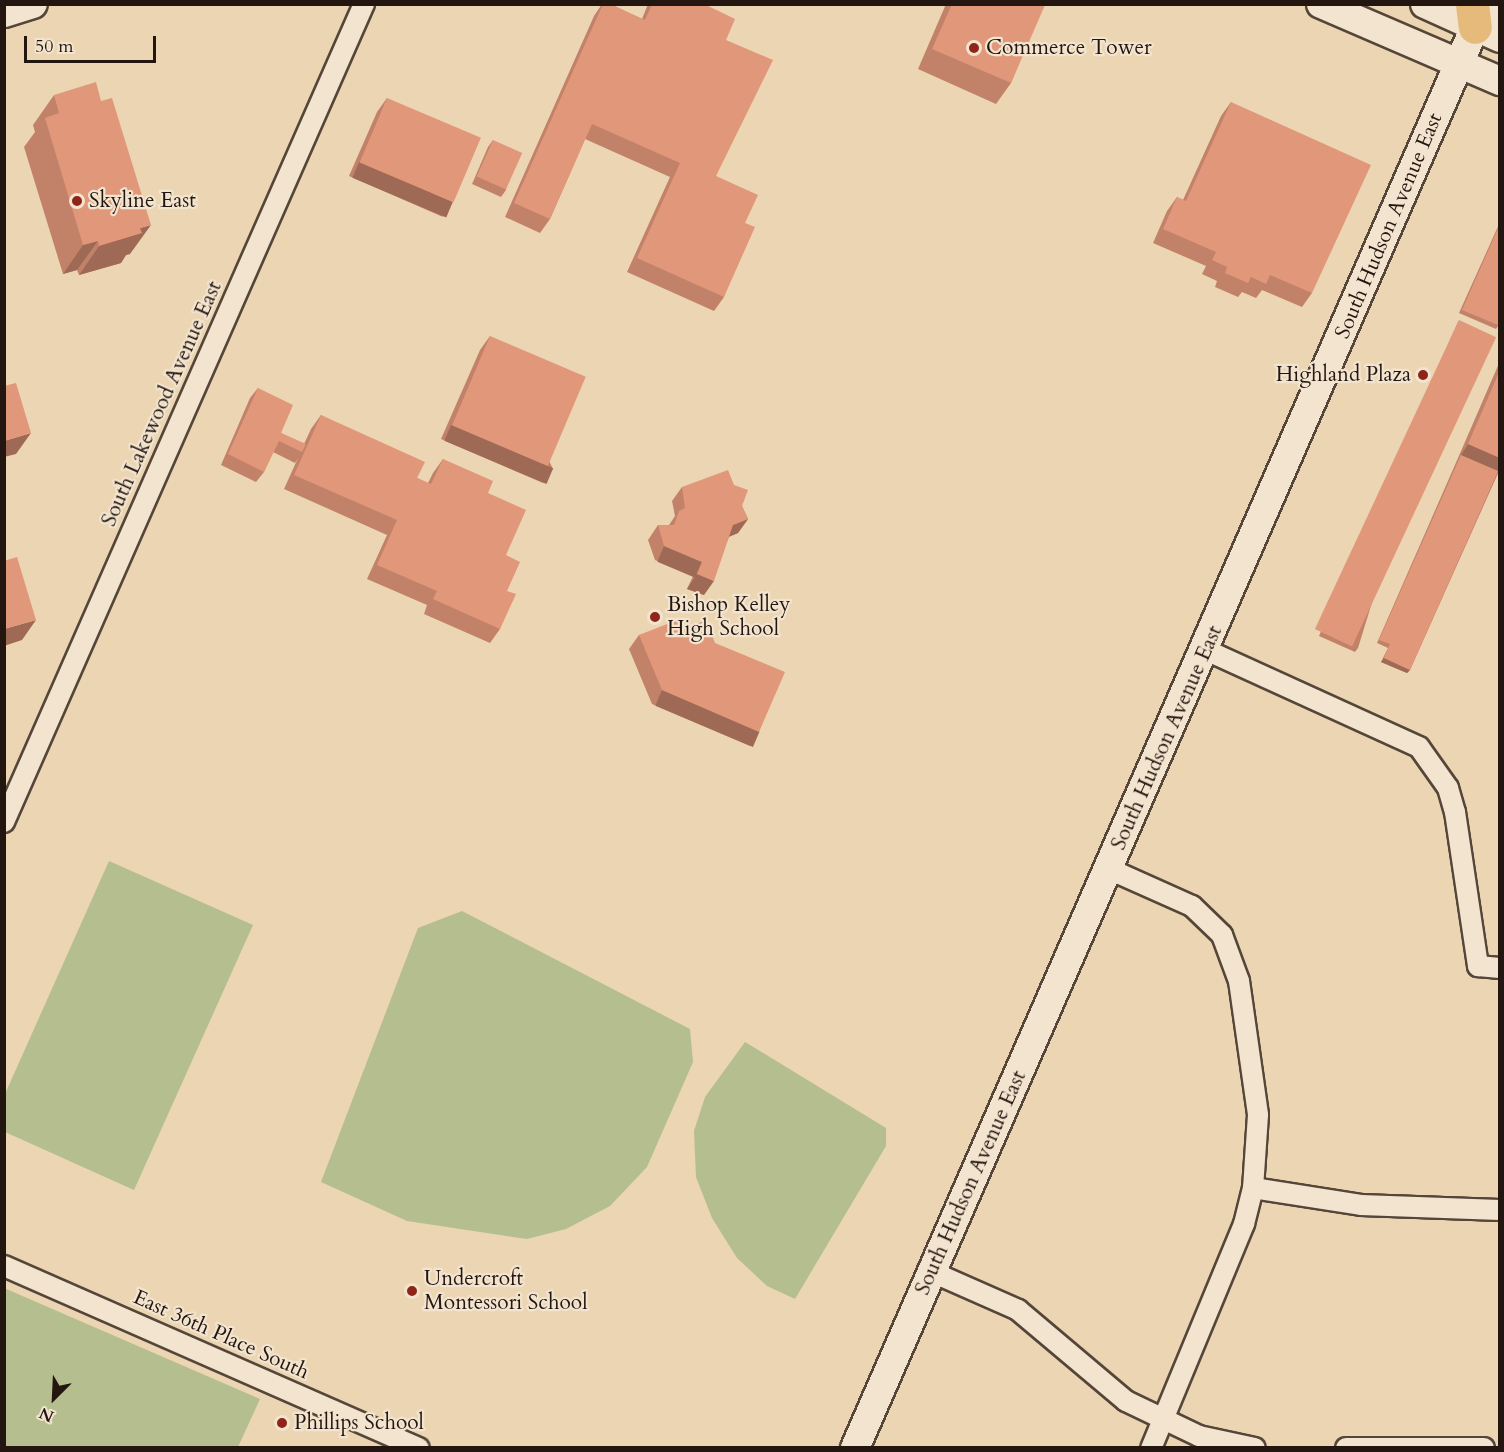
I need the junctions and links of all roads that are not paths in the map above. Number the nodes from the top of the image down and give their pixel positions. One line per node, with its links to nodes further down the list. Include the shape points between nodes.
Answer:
1 (33, 4): 5 (street)
2 (364, 4): 10 (street, South Lakewood Avenue East)
3 (1321, 4): 7 (street)
4 (1425, 4): 6 (street)
5 (4, 13)
6 (1487, 19): 7 (street, South Hudson Avenue East)
7 (1460, 65): 8 (street); 9 (street, South Hudson Avenue East)
8 (1500, 81)
9 (1206, 650): 11 (street, South Hudson Avenue East); 12 (street, via 1395,731 1419,747 1448,788 1455,812 1478,966)
10 (4, 822)
11 (1109, 869): 13 (street, via 1192,906 1209,919 1233,956 1255,1080); 16 (street, South Hudson Avenue East)
12 (1500, 968)
13 (1253, 1188): 14 (street, via 1361,1205); 17 (street, via 1228,1271)
14 (1500, 1210)
15 (4, 1266): 19 (street, East 36th Place South)
16 (932, 1272): 17 (street, via 1018,1310 1096,1379); 20 (street, South Hudson Avenue East)
17 (1163, 1420): 21 (street); 22 (street, via 1199,1436)
18 (1376, 1447): 23 (street); 24 (street)
19 (418, 1448)
20 (855, 1448)
21 (1150, 1448)
22 (1256, 1448)
23 (1346, 1448)
24 (1484, 1448)

